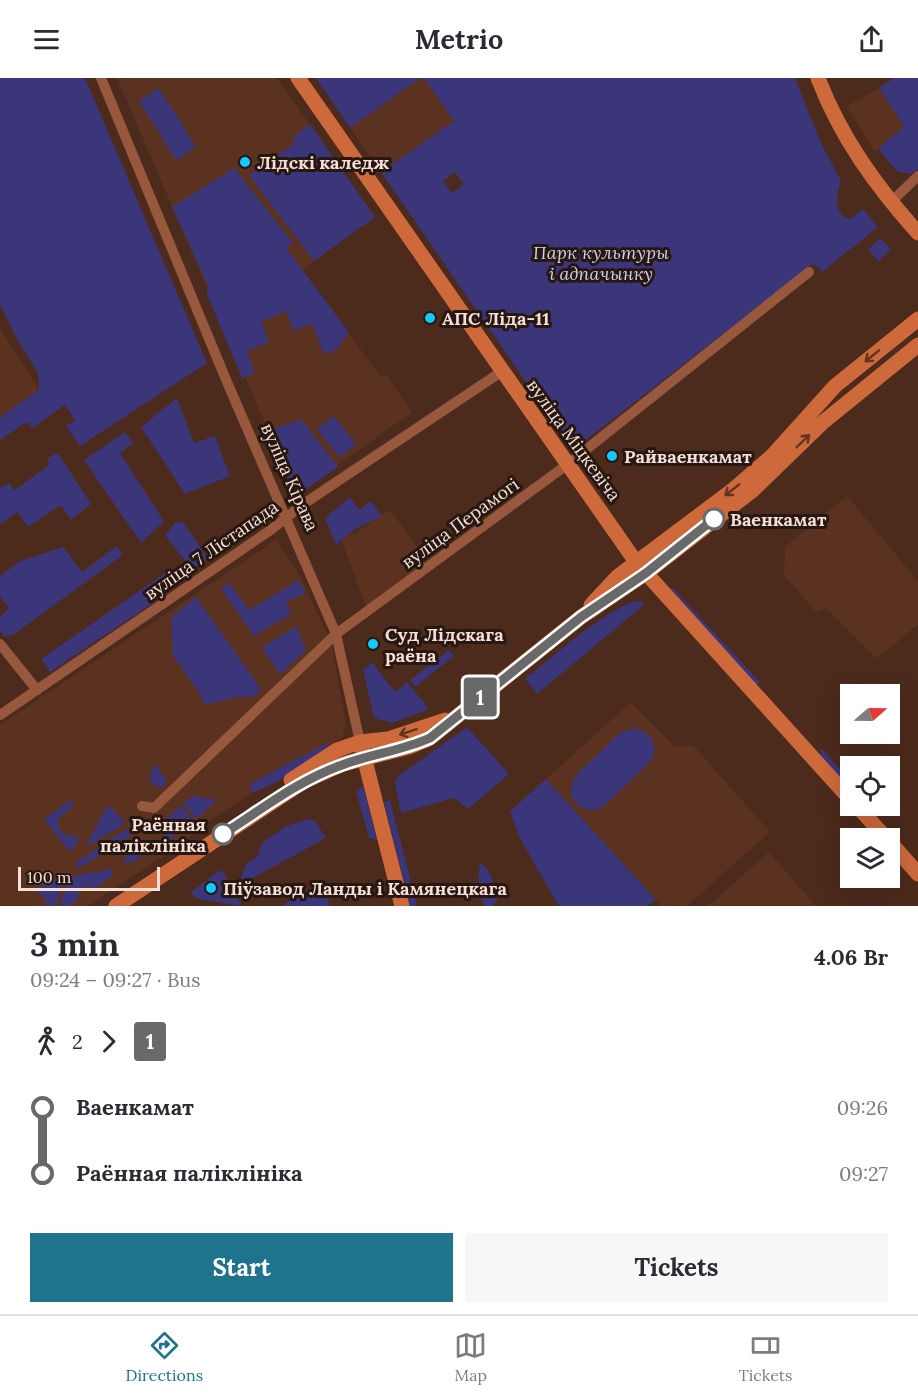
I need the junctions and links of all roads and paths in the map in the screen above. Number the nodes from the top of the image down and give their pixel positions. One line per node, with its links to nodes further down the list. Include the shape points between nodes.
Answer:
1 (101, 78): 12 (street, вуліца Кірава, via 226,382)
2 (298, 78): 10 (main road, вуліца Міцкевіча)
3 (818, 78): 5 (main road, via 838,125)
4 (918, 177): 5 (street)
5 (891, 202): 6 (main road)
6 (918, 234)
7 (809, 272): 11 (street, вуліца Перамогі)
8 (918, 320): 13 (main road, one-way to 13, via 835,386 772,456)
9 (918, 345): 13 (main road, one-way to 9, via 753,489 822,423)
10 (501, 372): 11 (main road, вуліца Міцкевіча); 12 (street, вуліца 7 Лістапада)
11 (568, 464): 13 (main road, вуліца Міцкевіча); 14 (street, вуліца Перамогі)
12 (287, 517): 14 (street, вуліца Кірава); 16 (street, вуліца 7 Лістапада)
13 (641, 568): 18 (main road); 21 (main road, вуліца Міцкевіча)
14 (336, 634): 19 (street, вуліца Кірава); 22 (street, вуліца Перамогі, via 154,808)
15 (0, 644): 16 (street)
16 (37, 690): 17 (street, вуліца 7 Лістапада)
17 (0, 715)
18 (454, 717): 19 (main road, one-way to 19, via 388,739); 20 (main road, via 430,738)
19 (360, 742): 20 (main road, вуліца Кірава); 23 (main road, via 337,750 292,779)
20 (364, 758): 23 (main road, via 312,778); 29 (main road, вуліца Кірава)
21 (840, 788)
22 (142, 806)
23 (265, 807): 28 (main road)
24 (866, 816): 25 (main road)
25 (877, 828)
26 (900, 853): 27 (main road)
27 (916, 871)
28 (116, 906)
29 (402, 906)

